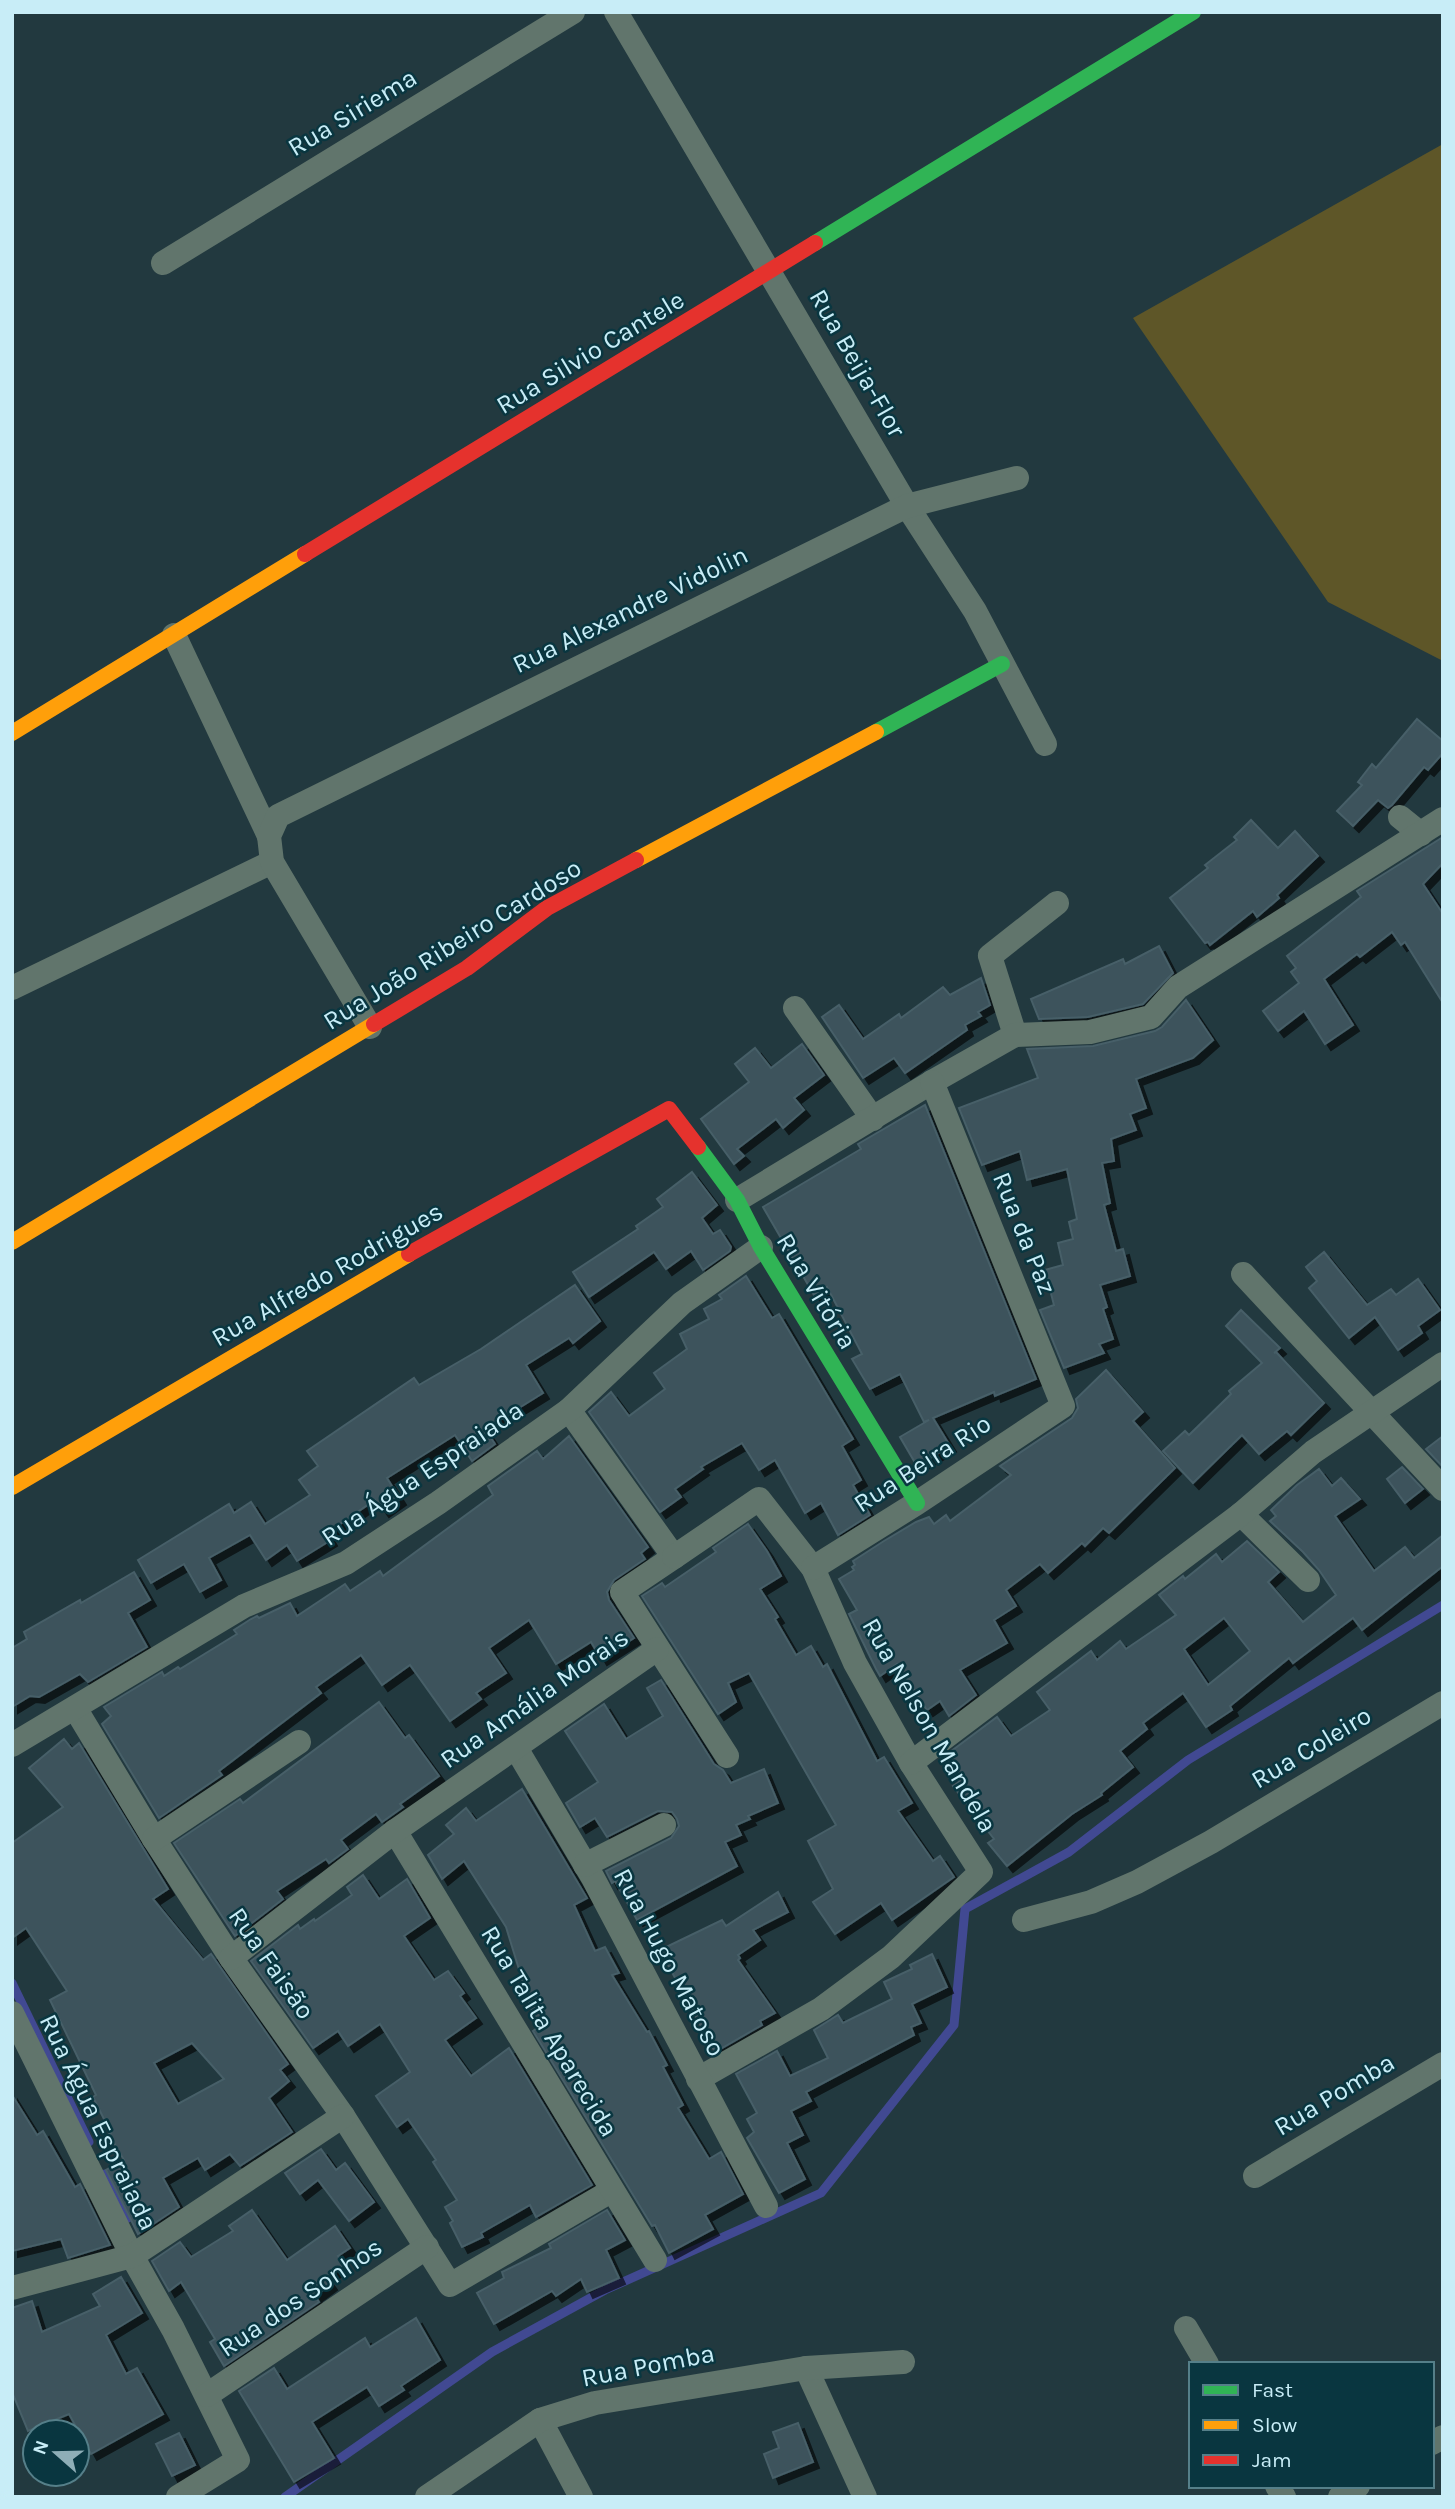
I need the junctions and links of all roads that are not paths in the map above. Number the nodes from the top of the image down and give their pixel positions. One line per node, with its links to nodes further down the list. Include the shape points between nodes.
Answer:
1 (573, 12): 4 (street, Rua Siriema)
2 (616, 12): 5 (street, Rua Beija-Flor)
3 (1193, 12): 5 (street, Rua Silvio Cantele)
4 (163, 263)
5 (770, 271): 7 (street, Rua Beija-Flor); 8 (street, Rua Silvio Cantele)
6 (1017, 478): 7 (street, Rua Alexandre Vidolin)
7 (907, 506): 9 (street, Rua Beija-Flor, via 975,611); 14 (street, Rua Alexandre Vidolin)
8 (174, 635): 10 (street, Rua Silvio Cantele); 14 (street)
9 (1002, 664): 11 (street, Rua Beija-Flor); 20 (street, Rua João Ribeiro Cardoso, via 547,908 467,968)
10 (12, 733)
11 (1045, 744)
12 (1400, 817): 15 (street)
13 (1443, 819): 15 (street)
14 (274, 826): 16 (street)
15 (1421, 834): 21 (street, via 1178,987 1151,1017 1090,1032)
16 (272, 862): 18 (street); 20 (street)
17 (1057, 903): 21 (street, via 990,956)
18 (12, 988)
19 (796, 1008): 24 (street)
20 (370, 1027): 26 (street, Rua João Ribeiro Cardoso)
21 (1015, 1035): 22 (street)
22 (932, 1082): 24 (street); 30 (street, Rua da Paz)
23 (669, 1109): 25 (street, Rua Vitória); 33 (street, Rua Alfredo Rodrigues, via 359,1282)
24 (873, 1119): 25 (street)
25 (737, 1199): 27 (street, Rua Vitória)
26 (12, 1242)
27 (761, 1247): 31 (street, Rua Água Espraiada, via 682,1303); 35 (street, Rua Vitória)
28 (1243, 1275): 32 (street)
29 (1443, 1364): 32 (street)
30 (1063, 1406): 35 (street, Rua Beira Rio)
31 (569, 1410): 37 (street); 42 (street, Rua Água Espraiada, via 346,1563 244,1606)
32 (1373, 1413): 34 (street); 36 (street, via 1313,1452)
33 (12, 1487)
34 (1443, 1489)
35 (917, 1503): 38 (street, Rua Beira Rio)
36 (1241, 1514): 39 (street); 47 (street)
37 (674, 1557): 38 (street, Rua Nelson Mandela, via 759,1500); 40 (street, Rua Amália Morais, via 622,1592)
38 (813, 1568): 47 (street, Rua Nelson Mandela, via 855,1663)
39 (1308, 1580)
40 (657, 1649): 45 (street, Rua Amália Morais); 46 (street)
41 (1443, 1703): 52 (street, Rua Coleiro, via 1136,1882 1091,1902)
42 (75, 1708): 44 (street, Rua Água Espraiada); 50 (street, Rua Faisão)
43 (299, 1742): 50 (street)
44 (12, 1745)
45 (516, 1748): 49 (street, Rua Amália Morais); 51 (street, Rua Hugo Matoso)
46 (727, 1756)
47 (911, 1763): 56 (street, Rua Nelson Mandela, via 981,1872 891,1956 831,2001)
48 (664, 1825): 51 (street)
49 (395, 1831): 53 (street, Rua Amália Morais); 59 (street, Rua Talita Aparecida)
50 (154, 1839): 53 (street, Rua Faisão)
51 (585, 1865): 56 (street, Rua Hugo Matoso)
52 (1024, 1920)
53 (231, 1958): 57 (street, Rua Faisão)
54 (12, 2013): 62 (street, Rua Água Espraiada)
55 (1443, 2064): 58 (street, Rua Pomba)
56 (698, 2079): 60 (street, Rua Hugo Matoso)
57 (344, 2116): 61 (street, Rua Faisão); 62 (street)
58 (1255, 2176)
59 (611, 2191): 61 (street, Rua Faisão, via 450,2285); 63 (street, Rua Talita Aparecida)
60 (766, 2206)
61 (427, 2247): 69 (street, Rua dos Sonhos)
62 (132, 2256): 64 (street); 69 (street, Rua Água Espraiada)
63 (654, 2260)
64 (12, 2288)
65 (1186, 2328): 67 (street)
66 (903, 2362): 68 (street, Rua Pomba)
67 (1206, 2362)
68 (806, 2368): 70 (street, Rua Pomba, via 595,2403); 75 (street)
69 (207, 2395): 72 (street, Rua Água Espraiada, via 238,2460)
70 (540, 2420): 73 (street, Rua Pomba); 74 (street)
71 (1355, 2488): 76 (street)
72 (178, 2497)
73 (427, 2497)
74 (581, 2497)
75 (865, 2497)
76 (1339, 2497)

